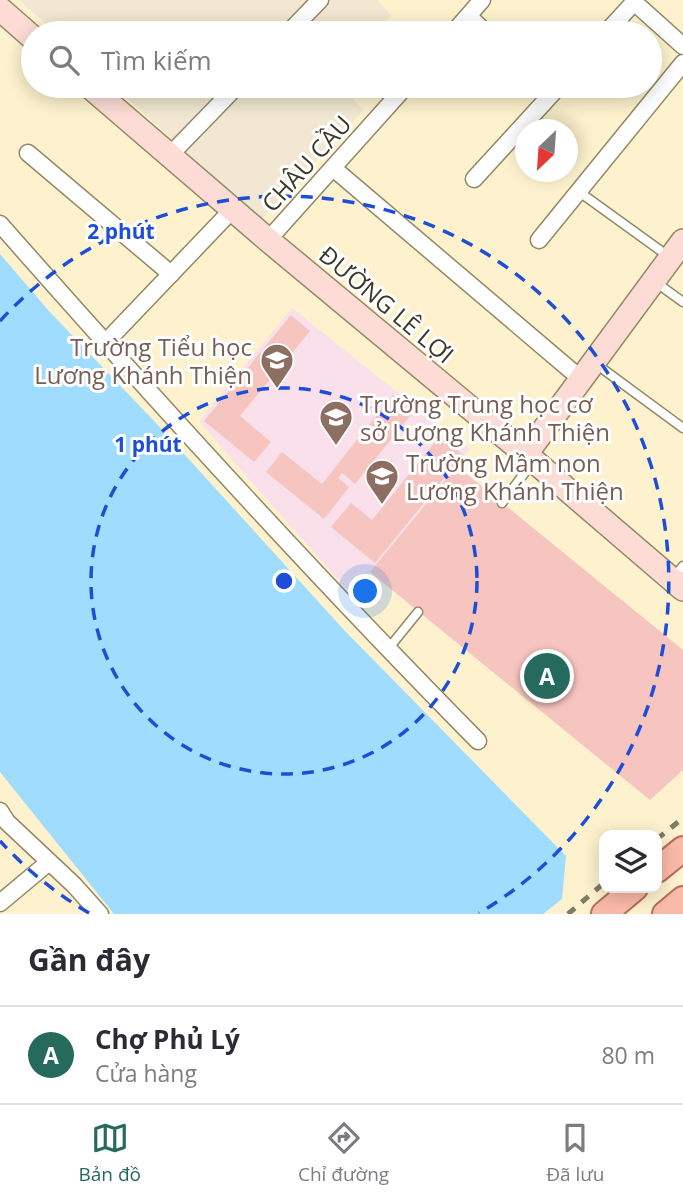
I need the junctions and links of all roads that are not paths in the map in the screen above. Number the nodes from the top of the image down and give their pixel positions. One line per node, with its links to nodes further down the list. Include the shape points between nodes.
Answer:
1 (320, 0): 5 (street)
2 (635, 1): 8 (street); 9 (street)
3 (474, 5): 6 (street); 7 (lane)
4 (0, 9): 11 (street)
5 (300, 21)
6 (462, 21)
7 (484, 21)
8 (617, 21)
9 (656, 21)
10 (662, 26): 12 (street)
11 (21, 27)
12 (683, 46)
13 (683, 63): 14 (street)
14 (662, 89)
15 (103, 98): 21 (street, ĐƯỜNG LÊ LỢI)
16 (225, 98): 21 (street)
17 (395, 98): 22 (street, CHÂU CẦU)
18 (544, 98): 23 (street)
19 (655, 98): 24 (street)
20 (28, 153): 30 (street)
21 (170, 155): 25 (street, ĐƯỜNG LÊ LỢI)
22 (333, 167): 27 (street, CHÂU CẦU); 34 (street)
23 (474, 179)
24 (579, 191): 28 (street); 29 (lane)
25 (233, 209): 27 (street, ĐƯỜNG LÊ LỢI); 30 (street)
26 (0, 224): 33 (street)
27 (268, 240): 36 (street, ĐƯỜNG LÊ LỢI)
28 (538, 240)
29 (677, 249): 31 (street)
30 (171, 274): 33 (street)
31 (653, 281): 32 (lane); 34 (street)
32 (683, 302)
33 (105, 343): 40 (street)
34 (587, 371): 35 (lane); 36 (street)
35 (683, 428)
36 (530, 457): 37 (lane); 38 (street, ĐƯỜNG LÊ LỢI)
37 (502, 503)
38 (679, 578)
39 (418, 611): 40 (lane)
40 (388, 649): 41 (street)
41 (478, 741)
42 (0, 811): 44 (street)
43 (683, 849): 45 (main road)
44 (49, 862): 48 (street); 49 (street)
45 (662, 866)
46 (629, 893): 50 (main road)
47 (683, 899): 51 (main road)
48 (0, 903)
49 (100, 914)
50 (604, 914)
51 (665, 914)

